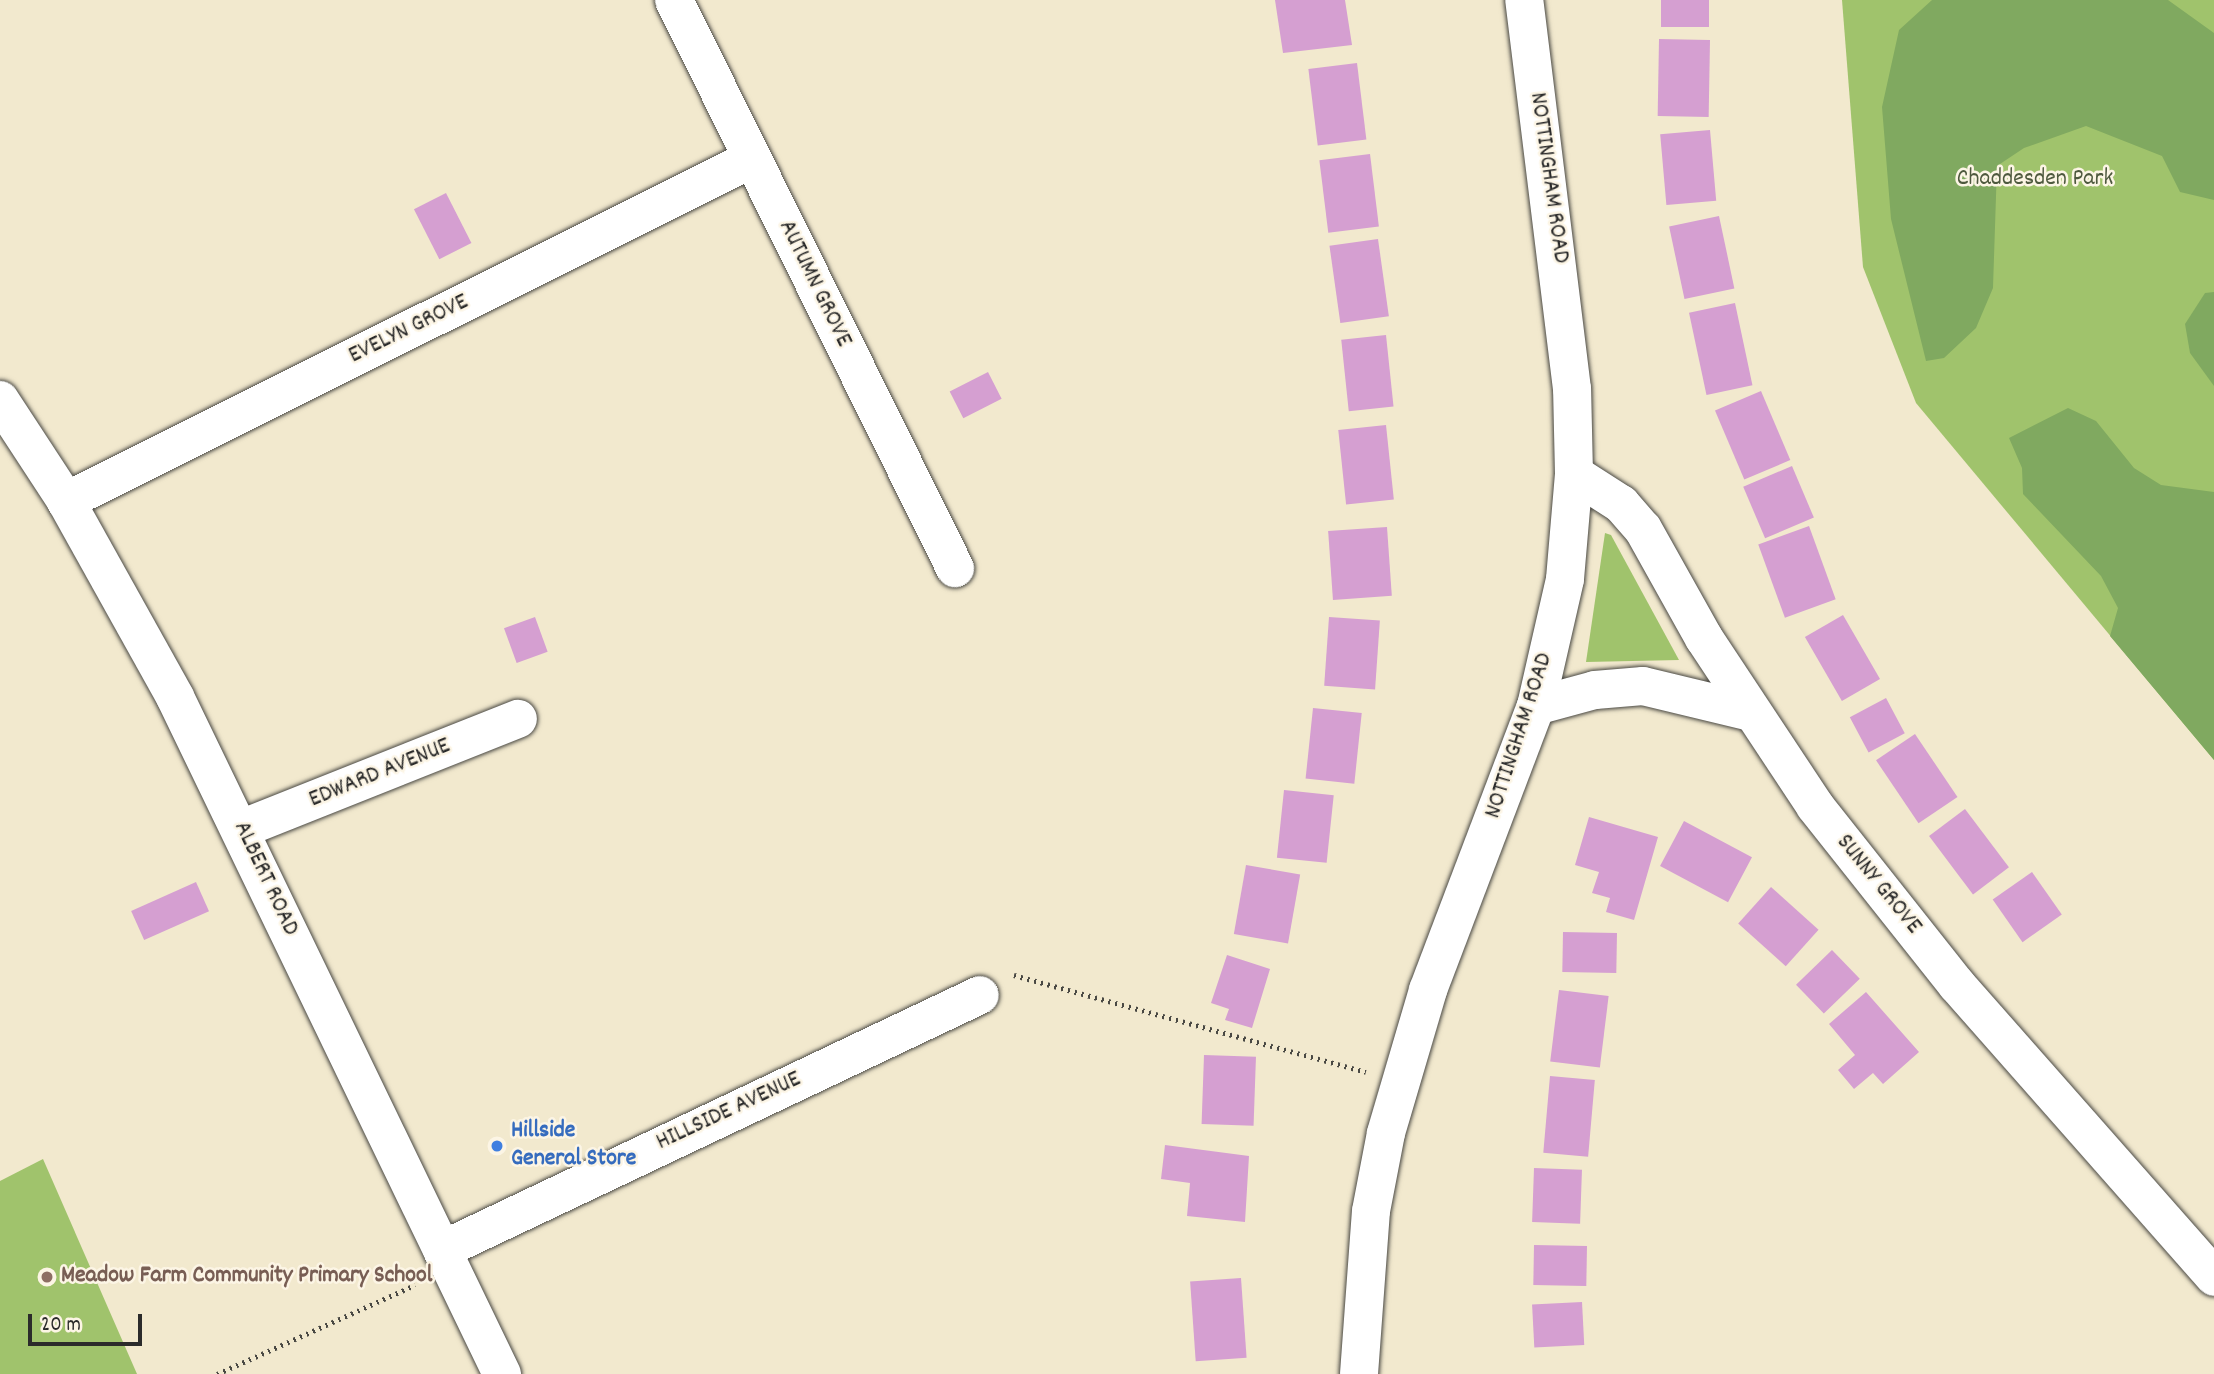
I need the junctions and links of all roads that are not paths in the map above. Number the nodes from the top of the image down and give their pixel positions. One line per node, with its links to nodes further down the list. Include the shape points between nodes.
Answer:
1 (674, 0): 3 (street, AUTUMN GROVE)
2 (1524, 0): 5 (street, NOTTINGHAM ROAD, via 1564,297)
3 (752, 159): 6 (street, EVELYN GROVE); 7 (street, AUTUMN GROVE)
4 (0, 400): 6 (street, ALBERT ROAD)
5 (1574, 474): 8 (street, NOTTINGHAM ROAD, via 1565,579); 9 (street, SUNNY GROVE, via 1621,504 1643,529)
6 (65, 501): 11 (street, ALBERT ROAD)
7 (955, 568)
8 (1536, 706): 9 (street, via 1595,690 1643,686); 16 (street, NOTTINGHAM ROAD, via 1429,990 1401,1082 1371,1211)
9 (1751, 712): 14 (street, SUNNY GROVE, via 1815,806 1957,985)
10 (518, 719): 11 (street, EDWARD AVENUE)
11 (241, 829): 13 (street, ALBERT ROAD)
12 (980, 995): 13 (street, HILLSIDE AVENUE)
13 (447, 1259): 15 (street, ALBERT ROAD)
14 (2214, 1277)
15 (502, 1374)
16 (1359, 1374)

